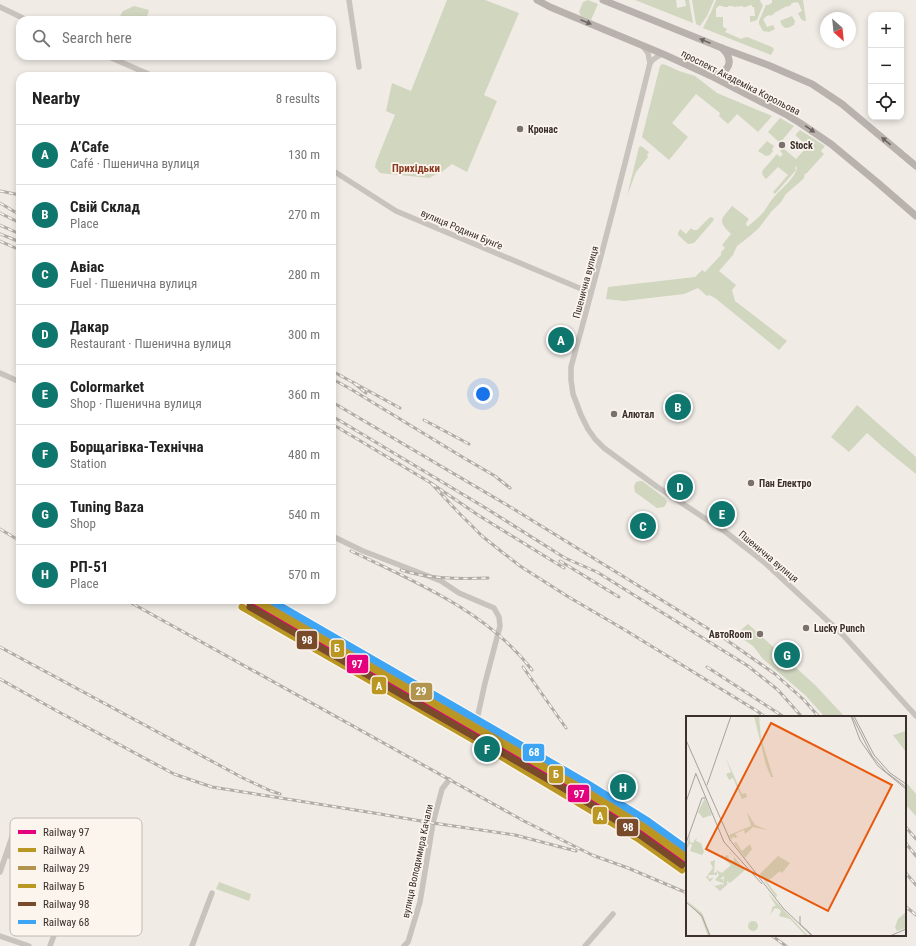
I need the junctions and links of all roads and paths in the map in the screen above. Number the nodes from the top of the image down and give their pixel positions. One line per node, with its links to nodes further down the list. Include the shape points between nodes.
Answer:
1 (349, 0): 13 (street)
2 (537, 0): 6 (main road, проспект Академіка Корольова)
3 (546, 0): 6 (main road)
4 (608, 1): 9 (main road, проспект Академіка Корольова, one-way to 4)
5 (0, 7): 7 (street)
6 (550, 7): 8 (main road, проспект Академіка Корольова, one-way to 8)
7 (19, 16)
8 (641, 44): 10 (main road, проспект Академіка Корольова); 12 (street, via 648,53)
9 (722, 48): 15 (main road, via 729,57 728,68 720,74); 16 (main road, проспект Академіка Корольова, one-way to 9, via 842,104 812,84)
10 (663, 54): 12 (street, via 653,58); 15 (main road, проспект Академіка Корольова)
11 (116, 60): 14 (street)
12 (650, 63): 19 (street, Пшенична вулиця)
13 (359, 67)
14 (144, 72)
15 (709, 75): 18 (main road, проспект Академіка Корольова, one-way to 18, via 800,123 835,147)
16 (916, 166)
17 (336, 173): 19 (street, вулиця Родини Бунґе, via 396,211)
18 (916, 216)
19 (591, 293): 23 (street, Пшенична вулиця, via 571,367 571,380 581,415 595,439 607,451 727,533 764,562 844,635)
20 (0, 373): 21 (street)
21 (16, 380)
22 (336, 538): 24 (street, via 440,581 459,593 494,608 500,617 500,626)
23 (916, 716)
24 (477, 719)
25 (449, 780): 37 (street, вулиця Володимира Качали, via 442,789 433,823 420,902 408,942)
26 (10, 843): 27 (street)
27 (6, 855): 28 (street); 29 (street)
28 (10, 856)
29 (0, 872)
30 (212, 893): 36 (street)
31 (613, 914): 38 (street)
32 (0, 936): 34 (street)
33 (54, 936): 35 (street)
34 (29, 946)
35 (50, 946)
36 (192, 946)
37 (404, 946)
38 (585, 946)

